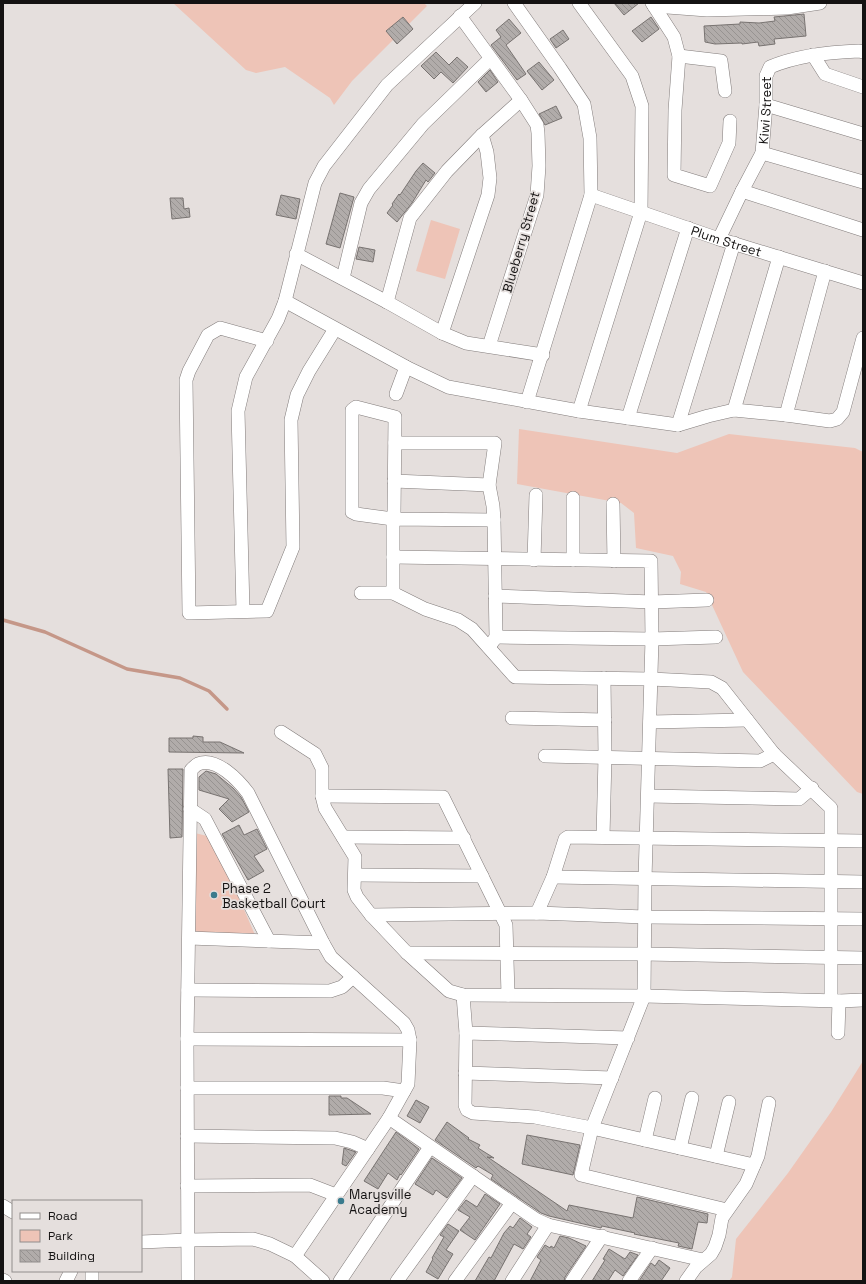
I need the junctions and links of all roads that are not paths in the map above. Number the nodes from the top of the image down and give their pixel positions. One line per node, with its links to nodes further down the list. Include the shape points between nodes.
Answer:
1 (475, 3): 7 (street)
2 (514, 3): 22 (street, via 584,104 590,138)
3 (579, 3): 23 (street, via 632,76 642,106)
4 (820, 3): 6 (street)
5 (653, 4): 6 (street, via 707,10); 10 (street, via 674,37)
6 (785, 6)
7 (460, 16): 11 (street, Blueberry Street); 28 (street, via 387,84 324,166 315,183)
8 (863, 52): 9 (street, Kiwi Street, via 836,51)
9 (813, 55): 12 (street, via 824,74); 15 (street, Kiwi Street, via 770,67 766,76)
10 (679, 56): 13 (street, via 721,61); 16 (street, via 674,174 710,186 729,143)
11 (490, 59): 14 (street, Blueberry Street); 31 (street, via 423,124 369,189 361,203)
12 (863, 87)
13 (725, 91)
14 (521, 100): 18 (street); 39 (street, Blueberry Street, via 537,125 537,195)
15 (766, 105): 17 (street); 19 (street, Kiwi Street)
16 (730, 121)
17 (863, 134)
18 (482, 135): 34 (street, via 447,171 410,218); 36 (street, via 490,178 488,195)
19 (762, 153): 20 (street); 21 (street, Kiwi Street)
20 (863, 182)
21 (742, 191): 25 (street); 26 (street, Kiwi Street)
22 (591, 195): 23 (street, Plum Street); 40 (street)
23 (641, 212): 24 (street, Plum Street); 45 (street)
24 (688, 228): 26 (street, Plum Street); 47 (street)
25 (863, 230)
26 (719, 239): 27 (street, Plum Street)
27 (734, 243): 29 (street, Plum Street); 48 (street)
28 (296, 254): 31 (street); 33 (street)
29 (779, 257): 30 (street, Plum Street); 44 (street)
30 (825, 271): 32 (street, Plum Street); 46 (street)
31 (343, 278): 34 (street)
32 (863, 283)
33 (285, 301): 35 (street); 38 (street)
34 (387, 302): 36 (street)
35 (335, 329): 41 (street); 67 (street, via 297,395 291,420 293,547 266,611)
36 (442, 333): 39 (street, via 466,343)
37 (863, 338): 46 (street, via 843,412 830,420)
38 (267, 341): 67 (street, via 246,378 238,411); 67 (street, via 220,328 204,340 186,380 189,613)
39 (489, 346): 40 (street)
40 (543, 355): 43 (street)
41 (406, 367): 42 (street); 43 (street, via 448,387)
42 (396, 394)
43 (527, 402): 45 (street)
44 (734, 410): 46 (street); 48 (street)
45 (579, 411): 47 (street)
46 (786, 415)
47 (628, 418): 48 (street)
48 (678, 425)
49 (395, 443): 50 (street); 51 (street, via 496,443); 55 (street, via 395,417 356,407 352,410 352,512)
50 (394, 481): 51 (street); 55 (street)
51 (489, 485): 56 (street)
52 (536, 495): 59 (street)
53 (573, 498): 60 (street)
54 (613, 504): 61 (street)
55 (393, 519): 56 (street); 57 (street)
56 (494, 520): 58 (street)
57 (393, 557): 58 (street); 62 (street)
58 (495, 560): 59 (street); 64 (street)
59 (534, 560): 60 (street)
60 (573, 560): 61 (street)
61 (614, 561): 66 (street, via 651,561)
62 (393, 593): 63 (street); 70 (street, via 425,609 458,620)
63 (361, 594)
64 (495, 596): 66 (street); 70 (street)
65 (707, 600): 66 (street)
66 (652, 602): 69 (street)
67 (243, 612)
68 (716, 637): 69 (street)
69 (652, 639): 70 (street); 72 (street)
70 (492, 642): 71 (street, via 515,677)
71 (604, 678): 72 (street); 74 (street)
72 (651, 679): 75 (street, via 717,684); 76 (street)
73 (512, 718): 74 (street)
74 (605, 720): 80 (street)
75 (747, 720): 76 (street); 78 (street)
76 (650, 722): 81 (street)
77 (281, 732): 83 (street, via 315,754 322,768)
78 (774, 754): 81 (street, via 760,761); 82 (street)
79 (545, 756): 80 (street)
80 (605, 757): 81 (street); 87 (street)
81 (649, 758): 84 (street)
82 (812, 788): 84 (street, via 799,799); 90 (street, via 831,808)
83 (322, 796): 86 (street, via 325,808); 89 (street, via 443,796)
84 (648, 796): 88 (street)
85 (190, 809): 104 (street); 105 (street, via 204,819); 106 (street, via 191,770 199,764 208,762 224,768 238,780 248,793)
86 (343, 837): 89 (street); 92 (street, via 355,857)
87 (602, 837): 88 (street); 94 (street, via 565,839)
88 (647, 837): 90 (street); 95 (street)
89 (464, 838): 93 (street)
90 (831, 841): 91 (street); 96 (street)
91 (863, 841)
92 (355, 875): 93 (street); 100 (street, via 354,890)
93 (482, 876): 99 (street)
94 (553, 877): 95 (street); 98 (street)
95 (645, 879): 96 (street); 101 (street)
96 (831, 881): 97 (street); 102 (street)
97 (863, 882)
98 (537, 913): 99 (street); 101 (street)
99 (501, 914): 100 (street); 108 (street, via 506,925)
100 (371, 915): 107 (street)
101 (645, 917): 102 (street); 109 (street)
102 (831, 918): 103 (street); 110 (street)
103 (863, 919)
104 (189, 938): 105 (street); 113 (street)
105 (269, 941): 106 (street)
106 (323, 943): 112 (street, via 331,957)
107 (408, 953): 108 (street); 115 (street, via 448,991)
108 (508, 953): 109 (street); 114 (street)
109 (644, 954): 110 (street); 116 (street)
110 (831, 957): 111 (street); 118 (street)
111 (863, 958)
112 (354, 977): 113 (street, via 342,987 330,991); 123 (street, via 404,1023)
113 (188, 990): 122 (street)
114 (508, 994): 115 (street); 116 (street)
115 (463, 995): 119 (street)
116 (644, 996): 118 (street); 121 (street)
117 (863, 1000): 118 (street)
118 (835, 1001): 120 (street)
119 (466, 1033): 121 (street); 124 (street)
120 (838, 1033)
121 (628, 1038): 125 (street)
122 (187, 1039): 123 (street); 126 (street)
123 (410, 1040): 127 (street, via 408,1084)
124 (465, 1073): 125 (street); 133 (street, via 465,1105 467,1110 474,1114 535,1117)
125 (612, 1078): 133 (street)
126 (187, 1088): 127 (street, via 383,1088); 134 (street)
127 (404, 1091): 132 (street)
128 (655, 1098): 135 (street)
129 (692, 1098): 137 (street)
130 (729, 1102): 139 (street)
131 (769, 1103): 140 (street)
132 (389, 1118): 136 (street); 138 (street)
133 (592, 1128): 135 (street); 146 (street, via 581,1175)
134 (187, 1136): 138 (street, via 336,1138); 142 (street)
135 (645, 1140): 137 (street)
136 (430, 1147): 141 (street); 160 (street)
137 (680, 1148): 139 (street)
138 (368, 1149): 143 (street)
139 (716, 1156): 140 (street)
140 (754, 1165): 146 (street, via 746,1184)
141 (472, 1176): 144 (street); 161 (street)
142 (187, 1186): 143 (street, via 310,1185); 150 (street)
143 (336, 1195): 153 (street)
144 (512, 1203): 148 (street); 162 (street)
145 (3, 1206): 147 (street)
146 (727, 1210): 154 (street, via 722,1218 715,1248)
147 (12, 1211)
148 (548, 1225): 149 (street); 163 (street)
149 (602, 1236): 152 (street); 164 (street)
150 (188, 1240): 151 (street); 153 (street, via 253,1239); 158 (street)
151 (142, 1242)
152 (652, 1248): 154 (street); 165 (street)
153 (295, 1256): 159 (street)
154 (703, 1260): 156 (street)
155 (70, 1272): 157 (street)
156 (688, 1280)
157 (66, 1281)
158 (188, 1281)
159 (323, 1281)
160 (340, 1281)
161 (397, 1281)
162 (455, 1281)
163 (512, 1281)
164 (572, 1281)
165 (629, 1281)

